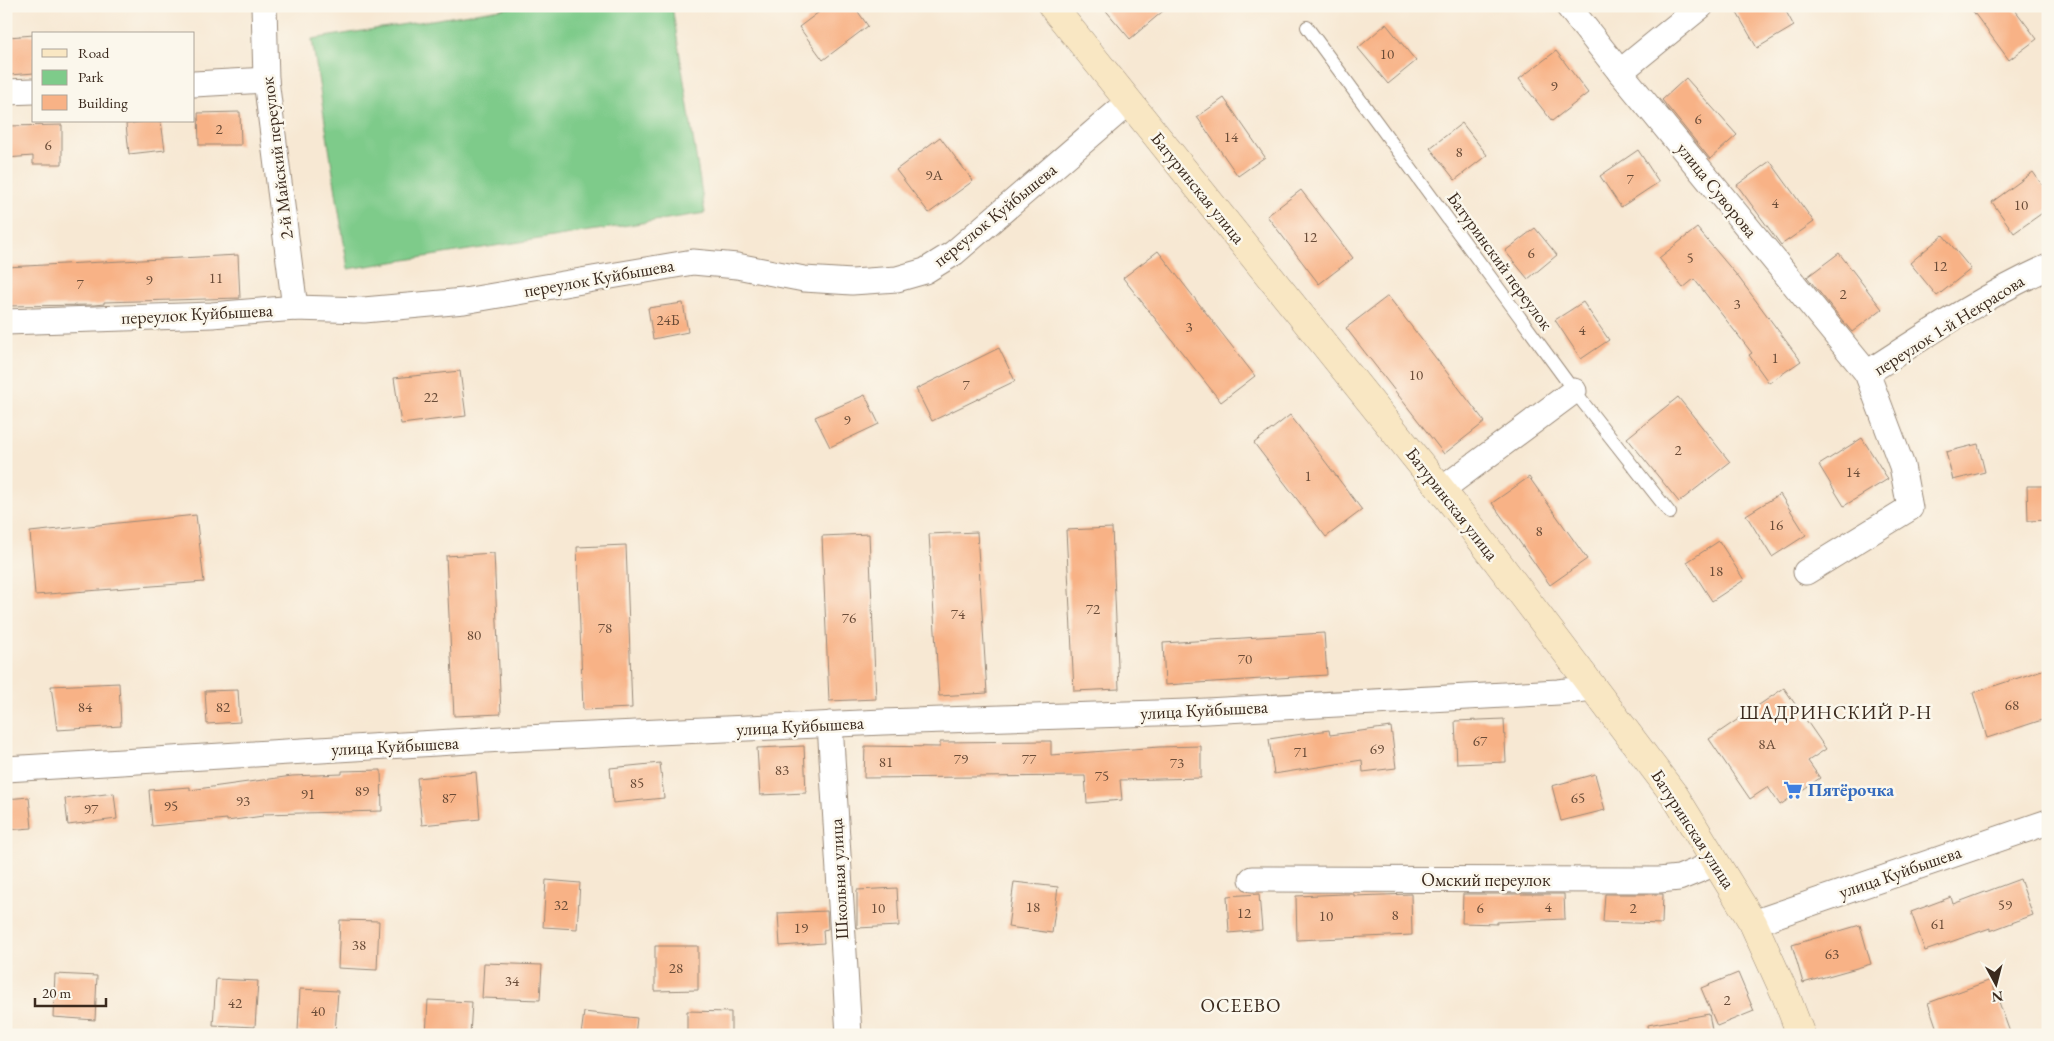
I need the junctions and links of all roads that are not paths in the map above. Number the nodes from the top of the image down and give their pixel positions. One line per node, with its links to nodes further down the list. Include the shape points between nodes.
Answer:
1 (264, 6): 7 (street, 2-й Майский переулок)
2 (1568, 6): 6 (street, улица Суворова)
3 (1701, 6): 6 (street)
4 (1055, 7): 11 (main road, Батуринская улица)
5 (1307, 27): 16 (lane, Батуринский переулок)
6 (1620, 72): 15 (street, улица Суворова)
7 (266, 80): 8 (street); 13 (street, 2-й Майский переулок)
8 (195, 84)
9 (32, 91): 10 (street)
10 (6, 92)
11 (1129, 102): 13 (street, переулок Куйбышева, via 954,253 926,271 897,279 852,282 804,279 737,266 693,262 464,301 364,310); 17 (main road, Батуринская улица)
12 (2048, 267): 15 (street, переулок 1-й Некрасова, via 2018,280)
13 (295, 308): 14 (street, переулок Куйбышева, via 212,315)
14 (6, 322)
15 (1868, 373): 19 (street, переулок 1-й Некрасова, via 1902,466 1910,508)
16 (1574, 390): 17 (street); 18 (lane, Батуринский переулок)
17 (1441, 490): 20 (main road, Батуринская улица)
18 (1670, 513)
19 (1806, 572)
20 (1593, 688): 21 (street, улица Куйбышева, via 1188,712); 24 (main road, Батуринская улица, via 1676,796)
21 (830, 724): 22 (street, улица Куйбышева, via 502,739); 27 (street, Школьная улица)
22 (6, 769)
23 (2048, 822): 26 (street, улица Куйбышева)
24 (1716, 863): 25 (street, Омский переулок, via 1679,878 1659,880); 26 (main road, Батуринская улица)
25 (1252, 880)
26 (1753, 923): 28 (main road, Батуринская улица)
27 (849, 1035)
28 (1802, 1035)

